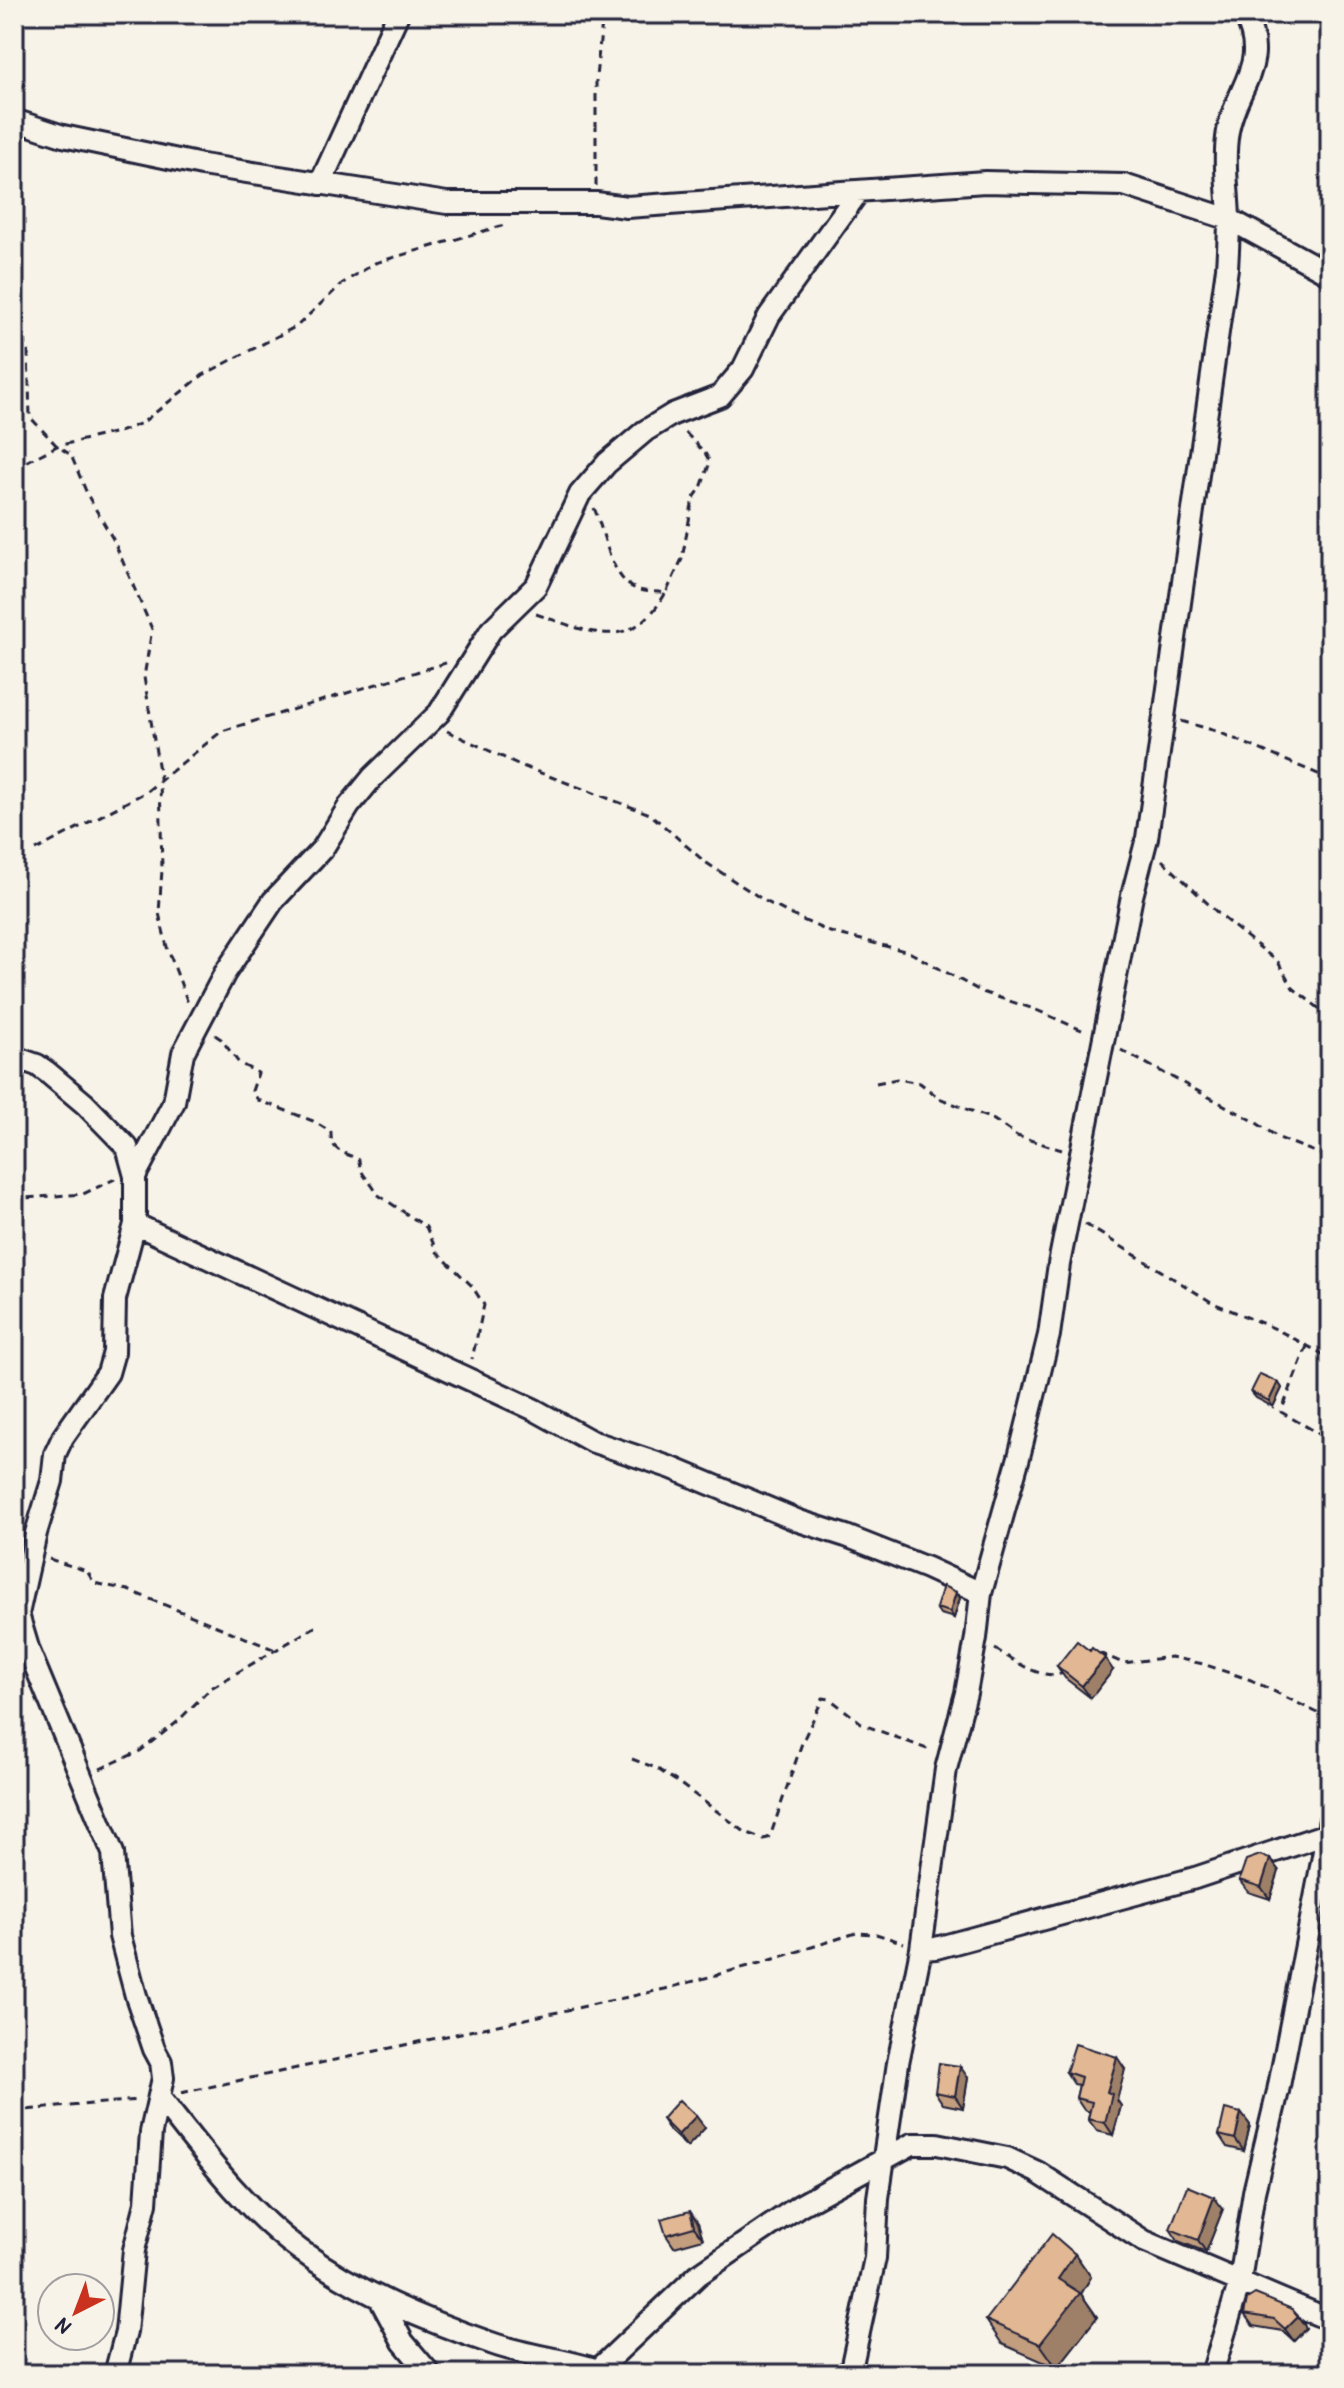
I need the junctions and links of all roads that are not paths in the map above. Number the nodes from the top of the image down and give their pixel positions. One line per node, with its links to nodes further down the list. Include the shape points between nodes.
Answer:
1 (398, 14): 4 (street)
2 (1244, 14): 6 (street, via 1255,58 1228,129)
3 (14, 120): 4 (street, via 63,136)
4 (320, 184): 5 (street, via 447,203 627,207)
5 (859, 191): 6 (street, via 985,182 1124,185); 10 (street, via 769,316 734,381 720,396 645,431 607,463 580,494 536,586 491,630 430,723 372,778 323,848 273,901 225,973 183,1053 174,1102)
6 (1229, 219): 7 (street); 13 (street, via 1222,315 1147,838 1068,1217 1049,1335)
7 (1330, 274)
8 (14, 1057): 9 (street, via 47,1072)
9 (112, 1131): 10 (street, via 150,1137); 11 (street, via 127,1147)
10 (159, 1132): 11 (street)
11 (135, 1176): 12 (street)
12 (135, 1224): 13 (street, via 591,1441 672,1468); 14 (street, via 115,1299 108,1373 58,1446)
13 (981, 1593): 16 (street, via 966,1693 946,1769)
14 (16, 1608): 17 (street, via 113,1853 120,1936 161,2062)
15 (1329, 1827): 16 (street, via 1136,1894); 19 (street)
16 (921, 1949): 18 (street)
17 (160, 2098): 20 (street, via 256,2211 299,2249); 23 (street, via 151,2132 126,2332)
18 (884, 2158): 19 (street, via 912,2144 1007,2158 1144,2241); 22 (street, via 799,2206 698,2275); 25 (street, via 875,2258)
19 (1240, 2281): 21 (street); 26 (street)
20 (380, 2299): 22 (street, via 493,2344); 24 (street, via 403,2342)
21 (1330, 2320)
22 (604, 2372)
23 (115, 2374)
24 (430, 2374)
25 (850, 2374)
26 (1212, 2374)

